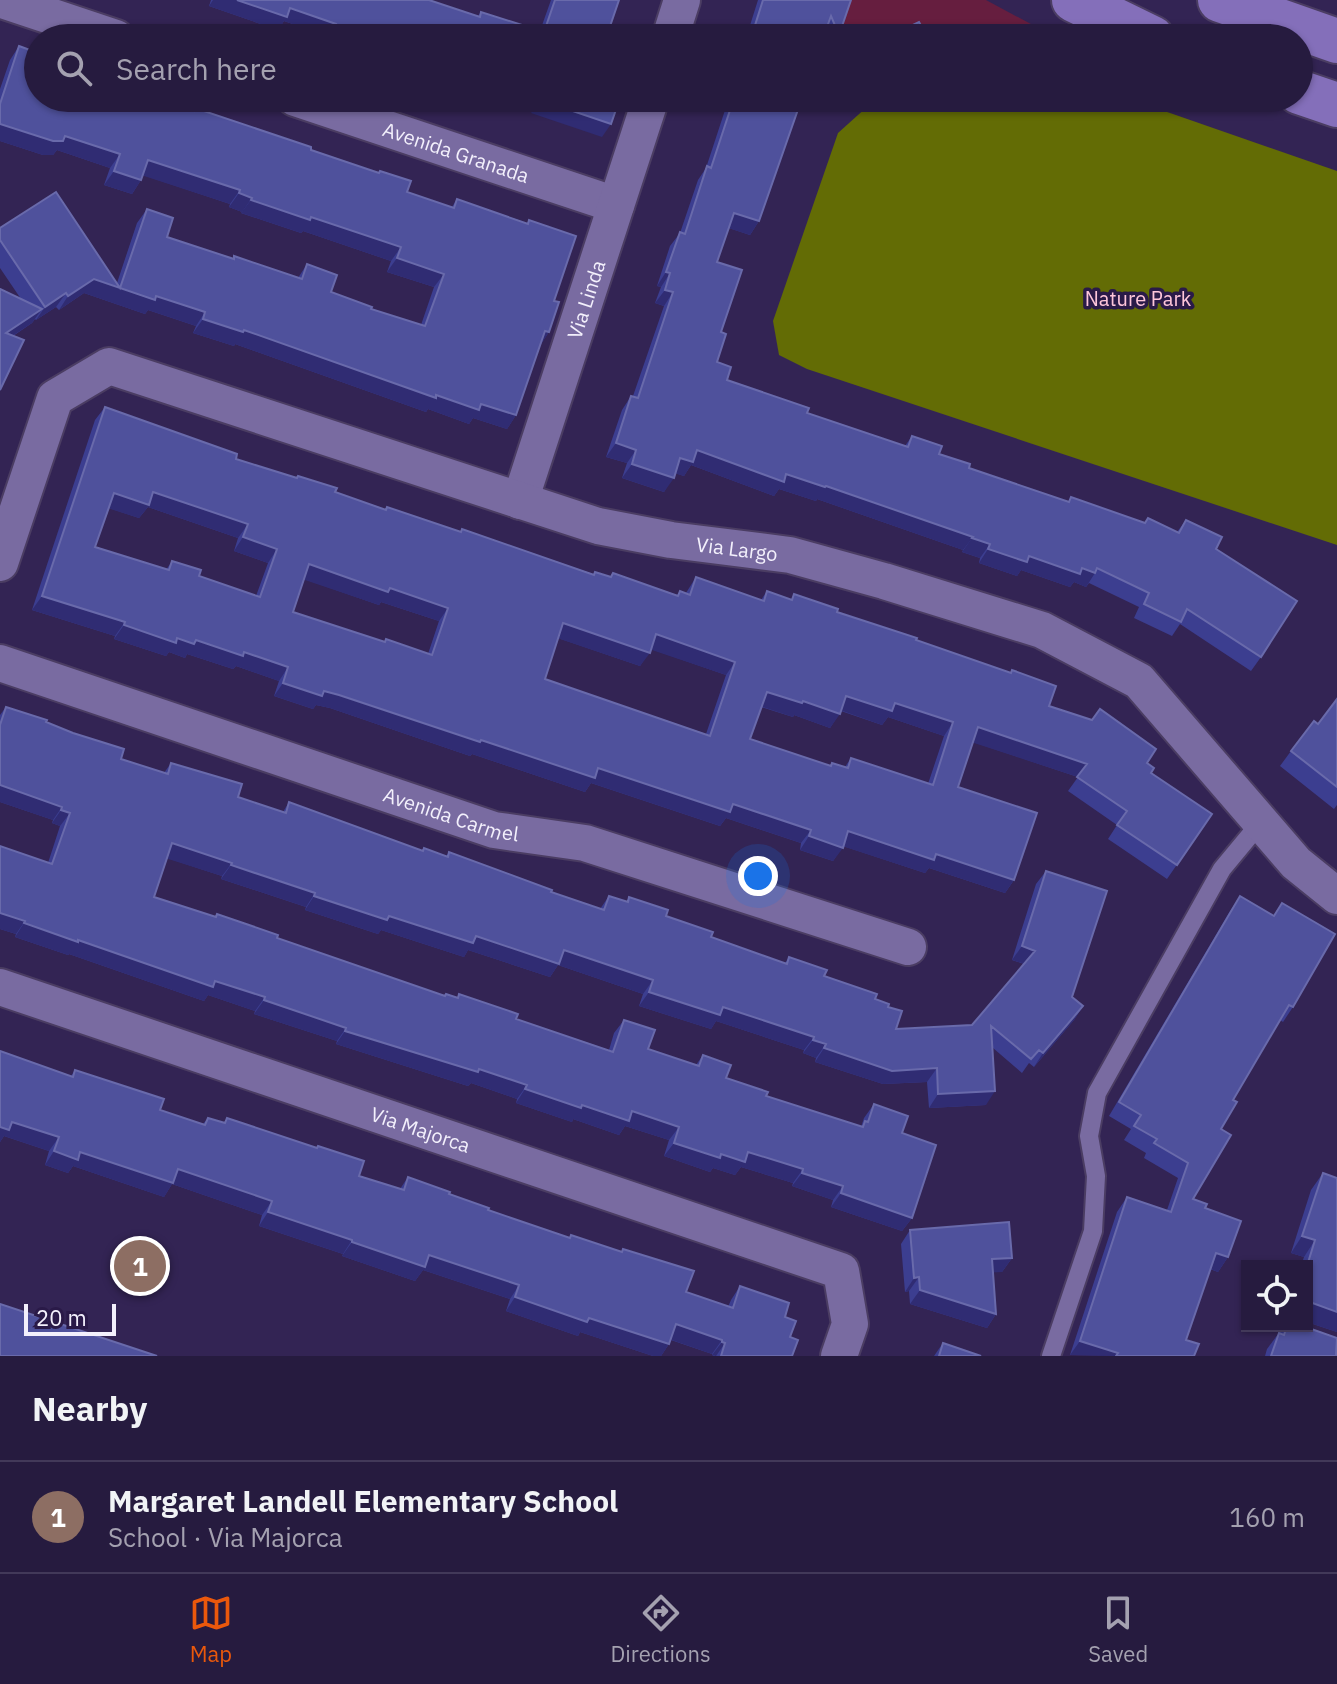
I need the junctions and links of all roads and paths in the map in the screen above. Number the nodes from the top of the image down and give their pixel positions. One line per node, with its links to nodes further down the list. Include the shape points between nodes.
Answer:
1 (2, 0): 5 (street)
2 (682, 0): 6 (street)
3 (1074, 0): 7 (main road)
4 (1220, 0): 8 (main road)
5 (74, 24)
6 (674, 24)
7 (1123, 24)
8 (1288, 24)
9 (1313, 33): 10 (main road)
10 (1337, 41)
11 (1313, 97): 12 (main road)
12 (1337, 105)
13 (337, 112): 15 (street, Avenida Granada)
14 (646, 112): 15 (street, Via Linda)
15 (616, 205): 16 (street, Via Linda)
16 (520, 501): 17 (street, Via Largo, via 109,366 55,398); 19 (street, Via Largo, via 598,526 790,555 1042,630 1139,681)
17 (0, 563)
18 (0, 663): 21 (street, Avenida Carmel, via 494,830 585,843)
19 (1261, 822): 20 (street, Via Largo, via 1296,863); 24 (lane, via 1222,869 1097,1093 1089,1136 1096,1176 1093,1231)
20 (1337, 896)
21 (908, 947)
22 (0, 987): 23 (street, Via Majorca, via 841,1271 850,1324)
23 (839, 1356)
24 (1051, 1356)

